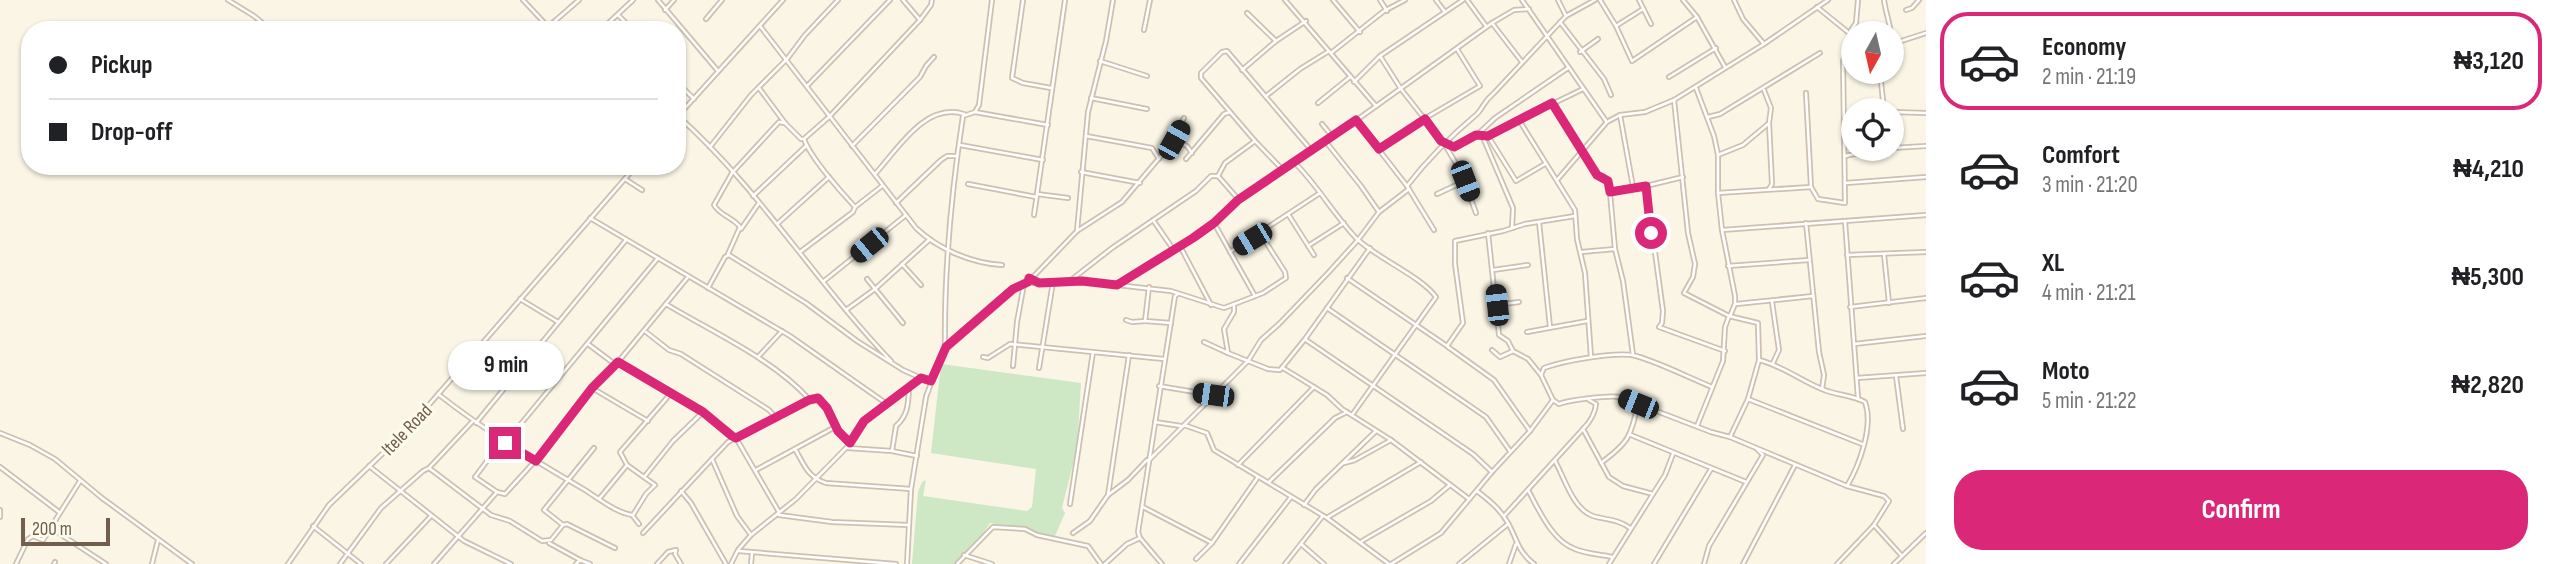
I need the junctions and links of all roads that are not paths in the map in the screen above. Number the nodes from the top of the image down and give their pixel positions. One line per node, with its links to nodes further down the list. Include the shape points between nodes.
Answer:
1 (228, 0): 48 (street)
2 (523, 0): 49 (street)
3 (579, 0): 50 (street)
4 (633, 0): 43 (street)
5 (658, 0): 38 (street)
6 (674, 0): 38 (street)
7 (722, 0): 46 (street)
8 (782, 0): 60 (street)
9 (838, 0): 81 (street)
10 (890, 0): 91 (street)
11 (903, 0): 47 (street)
12 (932, 0): 47 (street)
13 (992, 0): 110 (street)
14 (1023, 0): 93 (street, via 1012,78)
15 (1065, 0): 93 (street)
16 (1113, 0): 71 (street)
17 (1150, 0): 64 (street)
18 (1286, 0): 54 (street)
19 (1333, 0): 65 (street)
20 (1380, 0): 40 (street)
21 (1405, 0): 40 (street)
22 (1436, 0): 41 (street)
23 (1465, 0): 41 (street); 63 (street)
24 (1522, 0): 36 (street)
25 (1558, 0): 44 (street)
26 (1594, 0): 44 (street)
27 (1600, 0): 61 (street)
28 (1639, 0): 37 (street)
29 (1683, 0): 45 (street)
30 (1735, 0): 73 (street, via 1743,19)
31 (1828, 0): 35 (street)
32 (1858, 0): 55 (street)
33 (1884, 0): 56 (street)
34 (1919, 0): 39 (street)
35 (1816, 6): 62 (street); 73 (street)
36 (1529, 9): 58 (street, via 1514,10); 68 (street)
37 (1643, 9): 59 (street); 61 (street)
38 (665, 10): 53 (street)
39 (1906, 10)
40 (1387, 11): 65 (street)
41 (1445, 12): 79 (street)
42 (1247, 13): 72 (street)
43 (617, 14): 51 (street); 52 (street)
44 (1566, 16): 57 (street)
45 (1696, 17): 61 (street, via 1632,61); 74 (street)
46 (706, 19)
47 (920, 20): 116 (street)
48 (260, 21)
49 (543, 21)
50 (557, 21)
51 (610, 21)
52 (624, 21)
53 (675, 21)
54 (1306, 21): 72 (street); 77 (street)
55 (1856, 21)
56 (1888, 21)
57 (1560, 22): 68 (street); 76 (street)
58 (1492, 23): 63 (street); 82 (street)
59 (1651, 24)
60 (760, 26): 81 (street); 86 (street)
61 (1616, 26)
62 (1841, 26)
63 (1487, 27): 75 (street)
64 (1144, 30)
65 (1360, 32): 77 (street)
66 (1926, 33): 70 (street)
67 (686, 34): 86 (street)
68 (1546, 36): 82 (street); 84 (street)
69 (1598, 39): 76 (street)
70 (1904, 40)
71 (1106, 41): 87 (street, via 1100,63); 102 (street)
72 (1276, 41): 85 (street)
73 (1764, 44): 83 (street)
74 (1716, 48): 83 (street); 89 (street)
75 (1457, 49): 95 (street); 119 (street, via 1480,86)
76 (1580, 52): 100 (street, via 1604,79)
77 (1329, 53): 88 (street); 101 (street)
78 (1820, 54): 97 (street)
79 (1380, 56): 90 (street); 95 (street)
80 (934, 57): 141 (street, via 920,78)
81 (787, 60): 91 (street); 92 (street)
82 (1522, 62): 137 (street)
83 (1725, 66): 94 (street)
84 (1568, 68): 96 (street); 128 (street)
85 (1242, 70): 101 (street); 111 (street, via 1225,50 1201,73)
86 (718, 71): 103 (street)
87 (1147, 76)
88 (1350, 77): 90 (street); 105 (street)
89 (1669, 78)
90 (1354, 82): 107 (street)
91 (807, 86): 116 (street)
92 (759, 88): 123 (street); 142 (street)
93 (1051, 88): 127 (street)
94 (1696, 88): 104 (street); 117 (street)
95 (1401, 89): 107 (street); 119 (street)
96 (1583, 89): 106 (street); 122 (street)
97 (1763, 89): 117 (street); 124 (street, via 1771,108)
98 (686, 91): 103 (street)
99 (1806, 93): 176 (street)
100 (1611, 95)
101 (1265, 96): 146 (street)
102 (1091, 98): 109 (street); 130 (street)
103 (694, 99): 108 (street)
104 (1674, 100): 115 (street, via 1645,112); 164 (street)
105 (1318, 103)
106 (1552, 103): 121 (street); 145 (street)
107 (1376, 106): 120 (street)
108 (686, 108)
109 (1147, 109)
110 (975, 112): 114 (street); 127 (street)
111 (1230, 112): 135 (street); 147 (street)
112 (1904, 112): 113 (street)
113 (1926, 113)
114 (964, 114): 138 (street); 160 (street, via 946,111 928,117)
115 (1620, 115): 122 (street); 175 (street)
116 (830, 117): 133 (street); 141 (street)
117 (1708, 117): 148 (street)
118 (1184, 118): 134 (street)
119 (1425, 119): 137 (street); 144 (street)
120 (1356, 120): 131 (street); 144 (street)
121 (1519, 120): 132 (street); 155 (street)
122 (1607, 122): 145 (street)
123 (785, 123): 133 (street); 158 (street, via 779,122)
124 (1769, 123): 148 (street, via 1743,145); 178 (street)
125 (686, 124): 142 (street)
126 (1322, 124): 131 (street)
127 (1048, 125): 152 (street)
128 (1476, 135): 129 (street); 137 (street, via 1454,147)
129 (1482, 135): 132 (street); 200 (street, via 1513,208)
130 (1086, 136): 150 (street, via 1152,148); 157 (street)
131 (1332, 136): 136 (street)
132 (1488, 136): 155 (street, via 1516,181)
133 (804, 139): 140 (street)
134 (1174, 140): 147 (street); 150 (street)
135 (1255, 141): 156 (street); 162 (street, via 1225,163)
136 (1326, 142): 146 (street); 191 (street)
137 (1446, 144): 169 (street); 177 (street)
138 (959, 145): 149 (street); 152 (street)
139 (1926, 145): 143 (street)
140 (806, 146): 163 (street); 184 (street)
141 (852, 146): 160 (street)
142 (710, 147): 158 (street)
143 (1904, 147)
144 (1379, 149): 177 (street)
145 (1582, 149): 161 (street); 167 (street)
146 (1312, 151): 154 (street)
147 (1192, 153): 151 (street)
148 (1718, 155): 183 (street)
149 (957, 156): 189 (street, via 941,160); 222 (street)
150 (1159, 159): 170 (street)
151 (1186, 159)
152 (1043, 160): 185 (street)
153 (1845, 161): 171 (street)
154 (1294, 162): 156 (street); 181 (street)
155 (1546, 163): 167 (street)
156 (1283, 170): 187 (street)
157 (1081, 172): 170 (street); 212 (street)
158 (732, 173): 184 (street); 209 (street, via 714,207)
159 (628, 175): 166 (street, Itele Road)
160 (874, 175): 173 (street)
161 (1597, 175): 168 (street); 180 (street, via 1608,181)
162 (1218, 176): 187 (street); 199 (street, via 1211,176)
163 (829, 177): 190 (street); 206 (street)
164 (1683, 177): 174 (street); 268 (street, via 1695,270 1684,293)
165 (1926, 177): 171 (street)
166 (625, 179): 179 (street); 198 (street, Itele Road)
167 (1557, 180): 197 (street, via 1573,204)
168 (1594, 180)
169 (1465, 181): 182 (street); 192 (street)
170 (1140, 183): 212 (street, via 1122,202)
171 (1846, 183): 176 (street, via 1847,201 1843,203 1818,199)
172 (968, 184): 185 (street)
173 (882, 186): 189 (street); 190 (street)
174 (1646, 186): 175 (street); 291 (street, via 1663,312 1659,327)
175 (1634, 187): 180 (street)
176 (1811, 187): 178 (street)
177 (1408, 188): 191 (street); 210 (street)
178 (1769, 189): 183 (street)
179 (642, 190)
180 (1610, 192): 221 (street)
181 (1320, 193): 193 (street); 204 (street)
182 (1437, 194)
183 (1718, 194): 211 (street)
184 (752, 196): 188 (street)
185 (1036, 196): 186 (street); 195 (street)
186 (1068, 198)
187 (1238, 200): 203 (street)
188 (759, 203): 206 (street); 209 (street)
189 (895, 204): 194 (street)
190 (855, 207): 224 (street)
191 (1379, 212): 217 (street)
192 (1476, 213)
193 (1288, 214): 213 (street); 219 (street)
194 (905, 215): 216 (street); 244 (street)
195 (1034, 215)
196 (1926, 215): 201 (street)
197 (1575, 216): 202 (street); 227 (street)
198 (590, 218): 215 (street); 256 (street, Itele Road)
199 (1153, 220): 223 (street); 243 (street)
200 (1513, 221): 207 (street); 208 (street)
201 (1845, 221): 205 (street); 231 (street)
202 (1539, 222): 207 (street); 276 (street)
203 (1214, 223): 218 (street); 225 (street)
204 (1344, 223): 217 (street); 219 (street)
205 (1806, 223): 211 (street); 233 (street)
206 (777, 224): 224 (street)
207 (1520, 225): 208 (street)
208 (1512, 228): 214 (street)
209 (741, 229): 229 (street)
210 (1434, 230)
211 (1722, 230): 237 (street)
212 (1077, 231): 242 (street)
213 (1260, 233): 225 (street); 253 (street, via 1286,278)
214 (1488, 233): 238 (street); 287 (street, via 1455,241 1463,323)
215 (626, 240): 232 (street); 272 (street)
216 (929, 240): 222 (street); 234 (street)
217 (1359, 240): 220 (street); 303 (street, via 1261,340)
218 (1180, 246): 223 (street); 262 (street)
219 (1308, 246): 230 (street)
220 (1370, 248): 240 (street); 275 (street, via 1435,294)
221 (1615, 249): 227 (street); 296 (street)
222 (946, 250): 235 (street); 288 (street)
223 (1173, 250): 248 (street)
224 (799, 252): 244 (street)
225 (1230, 252): 253 (street)
226 (1926, 252): 228 (street)
227 (1581, 253): 271 (street)
228 (1884, 253): 231 (street); 260 (street)
229 (727, 255): 249 (street); 302 (street)
230 (1314, 255)
231 (1847, 255): 265 (street)
232 (658, 258): 239 (street); 283 (street)
233 (1809, 260): 237 (street); 254 (street)
234 (902, 264): 247 (street); 251 (street)
235 (1002, 265)
236 (1528, 265): 238 (street)
237 (1728, 266): 261 (street)
238 (1493, 270): 263 (street)
239 (688, 276): 249 (street); 259 (street)
240 (1347, 278): 266 (street); 275 (street)
241 (867, 279): 251 (street)
242 (1033, 280): 245 (street); 246 (street)
243 (1069, 281): 245 (street); 248 (street)
244 (822, 282): 267 (street)
245 (1054, 282): 286 (street)
246 (1026, 283): 284 (street); 288 (street, via 1013,289)
247 (920, 285)
248 (1117, 285): 250 (street)
249 (708, 288): 278 (street)
250 (1149, 288): 252 (street); 270 (street)
251 (875, 289): 267 (street); 273 (street)
252 (1178, 294): 262 (street); 274 (street)
253 (1255, 296): 264 (street)
254 (1813, 296): 258 (street); 321 (street)
255 (1926, 298): 260 (street)
256 (520, 299): 272 (street); 323 (street, Itele Road)
257 (1519, 302): 263 (street)
258 (1772, 302): 261 (street); 305 (street, via 1779,350)
259 (664, 303): 277 (street); 299 (street)
260 (1889, 303): 265 (street)
261 (1735, 304): 268 (street)
262 (1211, 305): 264 (street)
263 (1497, 305): 290 (street, via 1499,335)
264 (1234, 306): 293 (street, via 1224,330)
265 (1850, 307): 285 (street)
266 (1327, 308): 281 (street); 295 (street)
267 (846, 310): 302 (street)
268 (1729, 316): 291 (street); 301 (street, via 1758,323)
269 (1126, 320): 270 (street)
270 (1145, 321): 274 (street)
271 (1587, 321): 276 (street); 298 (street)
272 (558, 322): 337 (street)
273 (902, 323)
274 (1171, 323): 300 (street)
275 (1417, 325): 287 (street); 295 (street)
276 (1550, 327): 279 (street)
277 (645, 331): 304 (street); 335 (street)
278 (782, 331): 299 (street); 330 (street)
279 (1527, 332)
280 (1926, 336): 285 (street)
281 (1306, 339): 308 (street); 315 (street)
282 (1204, 342): 293 (street)
283 (588, 344): 304 (street); 351 (street)
284 (1015, 344): 286 (street); 297 (street); 306 (street)
285 (1854, 344): 312 (street)
286 (1044, 346): 292 (street); 307 (street)
287 (1447, 346): 345 (street, via 1494,380)
288 (945, 349): 314 (street)
289 (1492, 350): 290 (street, via 1500,357)
290 (1513, 351): 310 (street, via 1528,359)
291 (1725, 351): 319 (street)
292 (1093, 352): 294 (street); 398 (street)
293 (1228, 352): 303 (street)
294 (1129, 355): 300 (street); 394 (street)
295 (1395, 355): 315 (street); 359 (street, via 1486,417)
296 (1633, 355): 298 (street); 319 (street)
297 (983, 357)
298 (1591, 357): 310 (street, via 1544,368)
299 (757, 358): 327 (street)
300 (1164, 359): 316 (street)
301 (1759, 360): 305 (street); 326 (street)
302 (891, 361): 313 (street)
303 (1248, 361): 308 (street, via 1271,370); 324 (street)
304 (617, 363): 320 (street); 322 (street)
305 (1773, 364): 321 (street)
306 (1013, 366)
307 (1039, 368)
308 (1283, 368): 318 (street)
309 (1926, 373): 311 (street)
310 (1541, 375): 328 (street)
311 (1896, 376): 312 (street); 343 (street)
312 (1857, 377): 325 (street)
313 (921, 378): 314 (street); 317 (street)
314 (931, 381): 361 (street)
315 (1374, 385): 334 (street); 377 (street)
316 (1159, 386): 324 (street); 338 (street)
317 (909, 387): 330 (street); 358 (street, via 908,407 896,426)
318 (1314, 387): 333 (street); 370 (street)
319 (1712, 387): 341 (street)
320 (592, 388): 336 (street); 364 (street)
321 (1822, 389): 325 (street)
322 (671, 392): 332 (street); 336 (street)
323 (438, 394): 337 (street); 372 (street, Itele Road)
324 (1213, 395): 340 (street)
325 (1858, 398): 353 (street, via 1867,407)
326 (1748, 399): 348 (street); 353 (street)
327 (809, 400): 335 (street); 339 (street, via 818,398)
328 (1553, 400): 329 (street, via 1559,404); 345 (street)
329 (1589, 400): 331 (street, via 1616,396); 342 (street, via 1596,404 1594,414)
330 (887, 404): 352 (street, via 864,421)
331 (1638, 404): 341 (street); 347 (street)
332 (703, 412): 349 (street); 378 (street)
333 (1347, 412): 334 (street); 384 (street, via 1335,418)
334 (1352, 415): 344 (street)
335 (776, 418): 349 (street)
336 (648, 421): 369 (street, via 620,452)
337 (474, 422): 351 (street); 374 (street)
338 (1155, 422): 340 (street); 363 (street)
339 (836, 426): 352 (street); 356 (street)
340 (1182, 426): 363 (street); 370 (street, via 1207,433 1214,450)
341 (1697, 426): 348 (street)
342 (1583, 429): 365 (street); 367 (street)
343 (1903, 429)
344 (1376, 431): 350 (street); 368 (street)
345 (1530, 431): 359 (street)
346 (0, 433): 382 (street, via 30,444)
347 (1630, 435): 360 (street); 367 (street)
348 (1730, 437): 357 (street)
349 (736, 438): 362 (street); 376 (street)
350 (1391, 440): 366 (street); 368 (street)
351 (503, 442): 364 (street); 392 (street, via 475,477)
352 (850, 443): 354 (street)
353 (1864, 444): 386 (street)
354 (846, 447): 358 (street); 381 (street)
355 (594, 448): 380 (street)
356 (795, 449): 376 (street); 381 (street)
357 (1757, 449): 371 (street); 383 (street, via 1763,455)
358 (892, 451): 361 (street)
359 (1510, 451): 377 (street)
360 (1673, 454): 375 (street); 393 (street)
361 (917, 456): 387 (street)
362 (712, 458): 390 (street); 421 (street, via 737,516)
363 (1149, 459): 394 (street); 400 (street)
364 (536, 461): 380 (street); 392 (street, via 507,493)
365 (1554, 461): 388 (street); 417 (street, via 1581,511)
366 (1421, 462): 385 (street); 409 (street)
367 (1600, 463): 393 (street, via 1618,484)
368 (1341, 464): 399 (street)
369 (627, 465): 378 (street); 396 (street)
370 (1237, 465): 379 (street)
371 (1796, 465): 386 (street); 477 (street)
372 (369, 466): 389 (street); 415 (street, Itele Road)
373 (0, 467): 403 (street)
374 (429, 468): 389 (street); 402 (street)
375 (1711, 469): 383 (street); 475 (street)
376 (756, 470): 404 (street)
377 (1492, 471): 391 (street)
378 (645, 476): 405 (street, via 655,485)
379 (1258, 477): 384 (street); 427 (street)
380 (568, 480): 396 (street); 412 (street, via 544,510)
381 (816, 480): 387 (street); 404 (street)
382 (80, 481): 403 (street); 424 (street)
383 (1746, 482): 476 (street, via 1709,546)
384 (1269, 483): 395 (street)
385 (1450, 485): 397 (street); 425 (street)
386 (1847, 486): 414 (street, via 1889,501)
387 (911, 489): 413 (street)
388 (1528, 490): 407 (street); 437 (street, via 1551,529 1567,545)
389 (401, 491): 406 (street); 432 (street, via 371,520)
390 (681, 491): 418 (street); 457 (street)
391 (1477, 491): 397 (street); 407 (street)
392 (498, 492): 402 (street)
393 (1653, 494): 417 (street)
394 (1108, 495): 419 (street, via 1090,521)
395 (1291, 497): 399 (street); 467 (street)
396 (599, 499): 405 (street)
397 (1469, 499): 470 (street, via 1441,533)
398 (1070, 504)
399 (1304, 505): 409 (street)
400 (1142, 506): 423 (street); 427 (street)
401 (0, 510): 408 (street)
402 (483, 510): 422 (street); 426 (street)
403 (60, 512): 416 (street)
404 (778, 514): 413 (street); 421 (street)
405 (632, 515): 410 (street)
406 (431, 516): 422 (street); 450 (street)
407 (1504, 516): 411 (street)
408 (0, 517)
409 (1325, 517): 425 (street); 428 (street)
410 (639, 524)
411 (1509, 524): 429 (street); 471 (street)
412 (563, 525): 426 (street); 430 (street)
413 (908, 525): 462 (street)
414 (1874, 525): 436 (street); 478 (street)
415 (313, 526): 432 (street); 447 (street, Itele Road)
416 (51, 528): 438 (street); 442 (street, via 42,540 28,539)
417 (1630, 528): 437 (street)
418 (643, 533)
419 (1073, 533)
420 (1926, 533): 436 (street)
421 (751, 535): 431 (street)
422 (459, 537): 451 (street); 452 (street)
423 (1140, 537): 465 (street); 466 (street)
424 (158, 540): 441 (street); 445 (street)
425 (1361, 541): 470 (street)
426 (548, 542): 440 (street)
427 (1212, 542): 439 (street)
428 (1301, 544): 468 (street); 469 (street)
429 (1516, 544): 472 (street); 473 (street)
430 (615, 548)
431 (738, 550): 433 (street); 458 (street)
432 (348, 552): 448 (street); 449 (street)
433 (752, 553): 434 (street); 459 (street)
434 (793, 555): 460 (street); 461 (street)
435 (964, 555): 463 (street); 464 (street); 465 (street, via 993,527 1025,529 1088,546)
436 (1902, 556): 479 (street)
437 (1613, 557): 474 (street)
438 (99, 559): 443 (street); 444 (street)
439 (1196, 559)
440 (580, 560): 453 (street); 454 (street)
441 (185, 562): 446 (street)
442 (16, 564)
443 (96, 564)
444 (106, 564)
445 (152, 564)
446 (192, 564)
447 (288, 564)
448 (340, 564)
449 (361, 564)
450 (386, 564)
451 (434, 564)
452 (511, 564)
453 (576, 564)
454 (590, 564)
455 (657, 564): 456 (street, via 676,550)
456 (681, 564)
457 (726, 564)
458 (731, 564)
459 (751, 564)
460 (792, 564)
461 (896, 564)
462 (907, 564)
463 (957, 564)
464 (992, 564)
465 (1103, 564)
466 (1162, 564)
467 (1239, 564)
468 (1285, 564)
469 (1324, 564)
470 (1390, 564)
471 (1459, 564)
472 (1509, 564)
473 (1534, 564)
474 (1609, 564)
475 (1654, 564)
476 (1704, 564)
477 (1743, 564)
478 (1837, 564)
479 (1894, 564)

